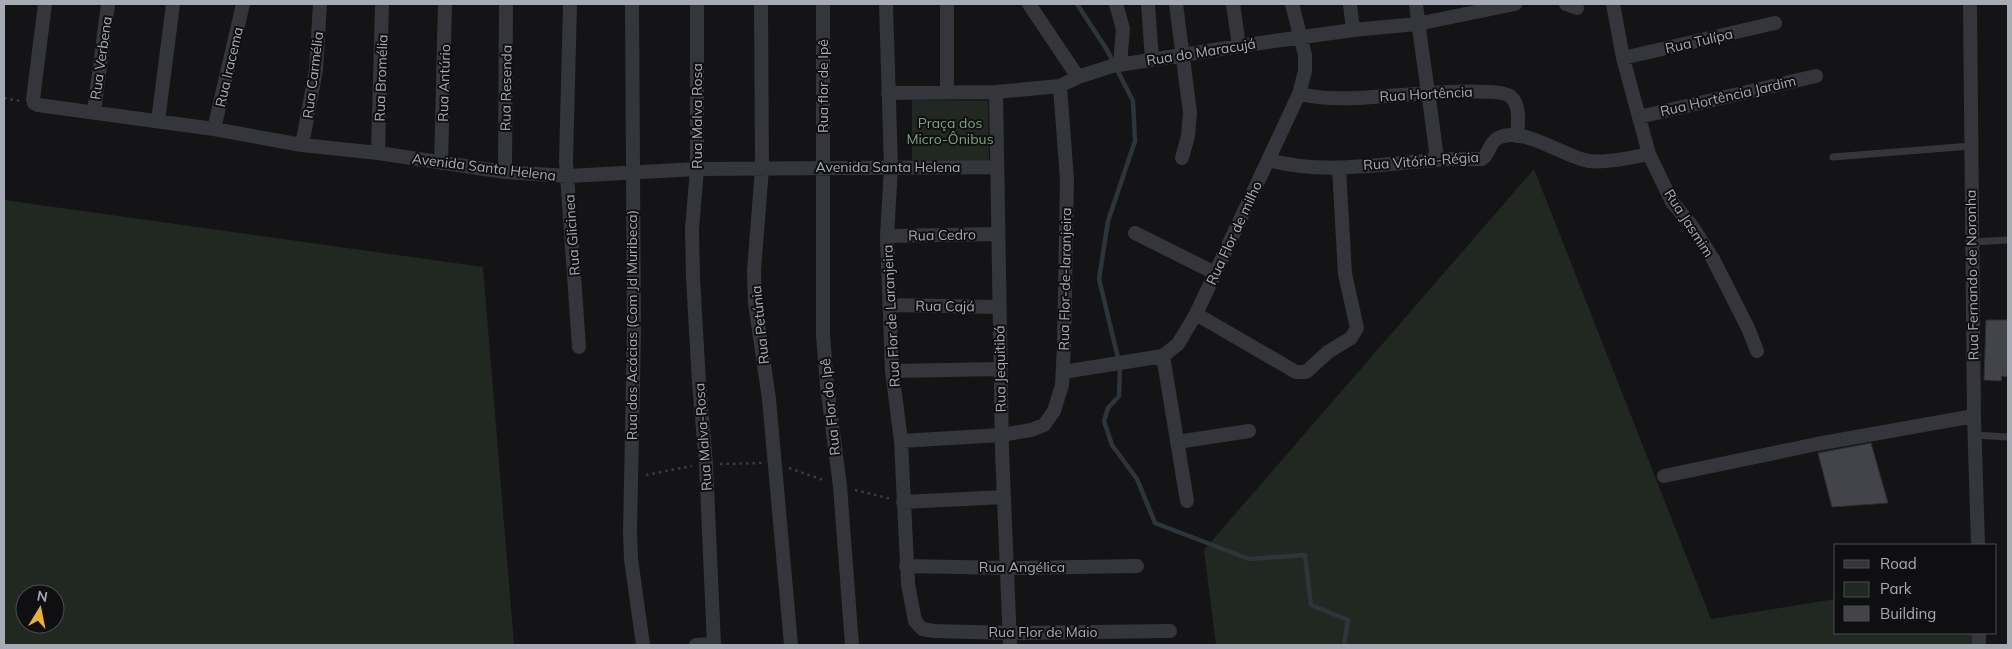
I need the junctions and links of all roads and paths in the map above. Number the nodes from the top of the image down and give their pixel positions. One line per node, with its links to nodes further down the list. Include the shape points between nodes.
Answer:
1 (45, 4): 44 (street, Avenida Santa Helena, via 34,103)
2 (108, 4): 44 (street, Rua Verbena)
3 (173, 4): 46 (street)
4 (243, 4): 47 (street, Rua Iracema)
5 (320, 4): 49 (street, Rua Carmélia, via 316,70)
6 (382, 4): 51 (street, Rua Bromélia)
7 (445, 4): 57 (street, Rua Antúrio)
8 (506, 4): 64 (street, Rua Resenda)
9 (570, 4): 66 (street, Rua Glicinea)
10 (632, 4): 65 (street, Rua das Acácias (Com Jd Muribeca))
11 (698, 4): 63 (street, Rua Malva Rosa)
12 (761, 4): 60 (street, Rua Petúnia)
13 (823, 4): 61 (street, Rua flor de Ipê)
14 (886, 4): 41 (street, Rua Flor de Laranjeira)
15 (947, 4): 39 (street)
16 (1029, 4): 37 (street)
17 (1116, 4): 35 (street, via 1123,29)
18 (1148, 4): 34 (street)
19 (1176, 4): 32 (street)
20 (1233, 4): 31 (street)
21 (1292, 4): 30 (street, Rua Flor de milho)
22 (1350, 4): 29 (street)
23 (1416, 4): 28 (street)
24 (1515, 4): 28 (street, Rua do Maracujá)
25 (1613, 4): 33 (street, Rua Jasmim)
26 (1970, 4): 50 (street, Rua Fernando de Noronha)
27 (1775, 23): 33 (street, Rua Tulípa)
28 (1417, 24): 29 (street, Rua do Maracujá); 42 (street)
29 (1353, 30): 30 (street, Rua do Maracujá)
30 (1300, 38): 31 (street, Rua do Maracujá); 43 (street, Rua Flor de milho, via 1305,70)
31 (1239, 46): 32 (street, Rua do Maracujá)
32 (1182, 55): 34 (street, Rua do Maracujá); 54 (street, via 1190,113)
33 (1623, 58): 45 (street, Rua Jasmim)
34 (1152, 60): 35 (street, Rua do Maracujá)
35 (1116, 66): 37 (street, Rua do Maracujá)
36 (1816, 76): 45 (street, Rua Hortência Jardim)
37 (1078, 77): 38 (street, Rua do Maracujá)
38 (1060, 86): 40 (street, Rua do Maracujá); 82 (street, Rua Flor-de-laranjeira, via 1067,180)
39 (947, 92): 40 (street, Rua do Maracujá); 41 (street, Rua do Maracujá)
40 (996, 92): 59 (street, Rua Jequitibá)
41 (888, 93): 58 (street, Rua Flor de Laranjeira)
42 (1429, 93): 43 (street, Rua Hortência, via 1356,98); 48 (street, Rua Hortência, via 1498,91 1510,96 1516,107); 56 (street)
43 (1299, 94): 55 (street, Rua Flor de milho)
44 (94, 112): 46 (street, Avenida Santa Helena)
45 (1639, 117): 52 (street, Rua Jasmim)
46 (158, 121): 47 (street, Avenida Santa Helena)
47 (214, 129): 49 (street, Avenida Santa Helena)
48 (1517, 136): 52 (street, via 1589,161); 56 (street, Rua Vitória-Régia, via 1496,139 1482,159)
49 (302, 145): 51 (street, Avenida Santa Helena)
50 (1971, 146): 53 (lane); 72 (street, Rua Fernando de Noronha)
51 (378, 153): 57 (street, Avenida Santa Helena)
52 (1649, 154): 78 (street, Rua Jasmim, via 1672,202 1713,259)
53 (1833, 157)
54 (1182, 158)
55 (1268, 160): 62 (street, Rua Vitória-Régia, via 1289,166); 73 (street, Rua Flor de milho)
56 (1437, 160): 62 (street, Rua Vitória-Régia)
57 (441, 163): 64 (street, Avenida Santa Helena)
58 (891, 167): 59 (street, Avenida Santa Helena); 61 (street, Avenida Santa Helena); 70 (street, Rua Flor de Laranjeira)
59 (997, 167): 69 (street, Rua Jequitibá)
60 (762, 168): 61 (street, Avenida Santa Helena); 63 (street, Avenida Santa Helena); 104 (street, Rua Petúnia, via 754,272 755,303 769,399)
61 (823, 168): 105 (street, Rua Flor do Ipê, via 823,335 840,486)
62 (1339, 168): 76 (street, via 1345,274 1357,328 1351,338 1328,352 1306,372 1296,372)
63 (697, 169): 65 (street, Avenida Santa Helena); 67 (street, Rua Malva Rosa)
64 (506, 172): 66 (street, Avenida Santa Helena)
65 (632, 173): 66 (street, Avenida Santa Helena); 101 (street, Rua das Acácias (Com Jd Muribeca), via 634,341 630,533)
66 (568, 176): 77 (street, Rua Glicinea)
67 (692, 229): 103 (street, Rua Malva-Rosa)
68 (1135, 233): 73 (street, Rua Flor de milho)
69 (997, 234): 70 (street, Rua Cedro); 75 (street, Rua Jequitibá)
70 (887, 236): 74 (street, Rua Flor de Laranjeira)
71 (2008, 240): 72 (lane)
72 (1972, 242): 83 (street, Rua Fernando de Noronha)
73 (1215, 273): 76 (street, Rua Flor de milho)
74 (890, 305): 75 (street, Rua Cajá); 81 (street, Rua Flor de Laranjeira)
75 (999, 307): 80 (street, Rua Jequitibá)
76 (1196, 314): 79 (street, Rua Flor de milho, via 1178,344)
77 (579, 347)
78 (1757, 351)
79 (1163, 356): 82 (street); 89 (street)
80 (1000, 369): 81 (street); 85 (street, Rua Jequitibá)
81 (892, 371): 88 (street, Rua Flor de Laranjeira)
82 (1063, 372): 85 (street, Rua Flor-de-laranjeira, via 1054,411 1044,425)
83 (1974, 416): 86 (street, Rua Fernando de Noronha); 90 (street)
84 (1249, 431): 89 (street)
85 (1001, 435): 88 (street, Rua Flor-de-laranjeira); 91 (street, Rua Jequitibá)
86 (1974, 435): 87 (lane); 94 (street, Rua Fernando de Noronha)
87 (2008, 437)
88 (901, 441): 93 (street, Rua Flor de Laranjeira)
89 (1177, 442): 92 (street)
90 (1664, 476)
91 (1004, 497): 93 (street); 97 (street, Rua Jequitibá)
92 (1187, 501)
93 (903, 502): 95 (street, Rua Flor de Laranjeira)
94 (1978, 544)
95 (906, 566): 97 (street, Rua Angélica); 98 (street, Rua Flor de Laranjeira, via 911,607)
96 (1137, 566): 97 (street, Rua Angélica)
97 (1008, 568): 100 (street, Rua Jequitibá)
98 (918, 626): 100 (street, Rua Flor de Maio, via 934,631)
99 (1170, 631): 100 (street, Rua Flor de Maio)
100 (1010, 639)
101 (643, 645)
102 (696, 645): 103 (street)
103 (714, 645)
104 (791, 645)
105 (852, 645)

